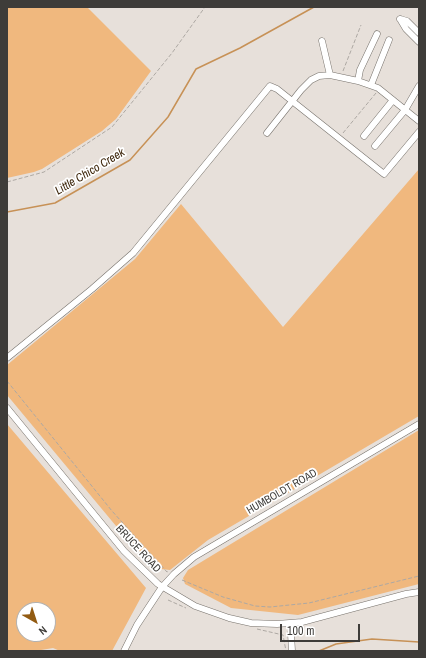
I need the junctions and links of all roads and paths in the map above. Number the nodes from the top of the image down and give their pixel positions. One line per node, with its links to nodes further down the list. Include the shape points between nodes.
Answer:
1 (205, 7): 23 (path, via 172,53 112,127 44,172)
2 (361, 25): 8 (path)
3 (419, 33): 7 (street, via 407,21 400,19)
4 (377, 34): 10 (street, via 360,70)
5 (389, 40): 11 (street)
6 (322, 42): 9 (street)
7 (419, 42)
8 (342, 71)
9 (330, 75): 10 (street); 15 (street, via 311,80)
10 (358, 81): 11 (street)
11 (371, 85): 14 (street)
12 (419, 86): 16 (street)
13 (378, 91): 20 (path)
14 (393, 100): 16 (street); 21 (street)
15 (293, 101): 18 (street, via 384,174); 19 (street); 24 (street, via 274,86 270,86 133,253)
16 (405, 110): 17 (street); 22 (street)
17 (419, 121)
18 (419, 132)
19 (267, 133)
20 (343, 133)
21 (364, 136)
22 (375, 146)
23 (7, 182)
24 (7, 358)
25 (7, 381): 28 (path, via 112,511)
26 (7, 408): 31 (street, BRUCE ROAD, via 124,551)
27 (419, 424): 31 (street, HUMBOLDT ROAD, via 216,542 194,557)
28 (167, 572)
29 (419, 576): 30 (path, via 309,603 270,607 223,598)
30 (182, 580)
31 (162, 587): 33 (street, BRUCE ROAD, via 195,606 229,618 252,623); 35 (street, HUMBOLDT ROAD, via 137,625)
32 (419, 592): 33 (street, BRUCE ROAD, via 335,614)
33 (292, 622): 37 (street)
34 (279, 634): 36 (path, via 285,639)
35 (124, 651)
36 (286, 651)
37 (292, 651)

